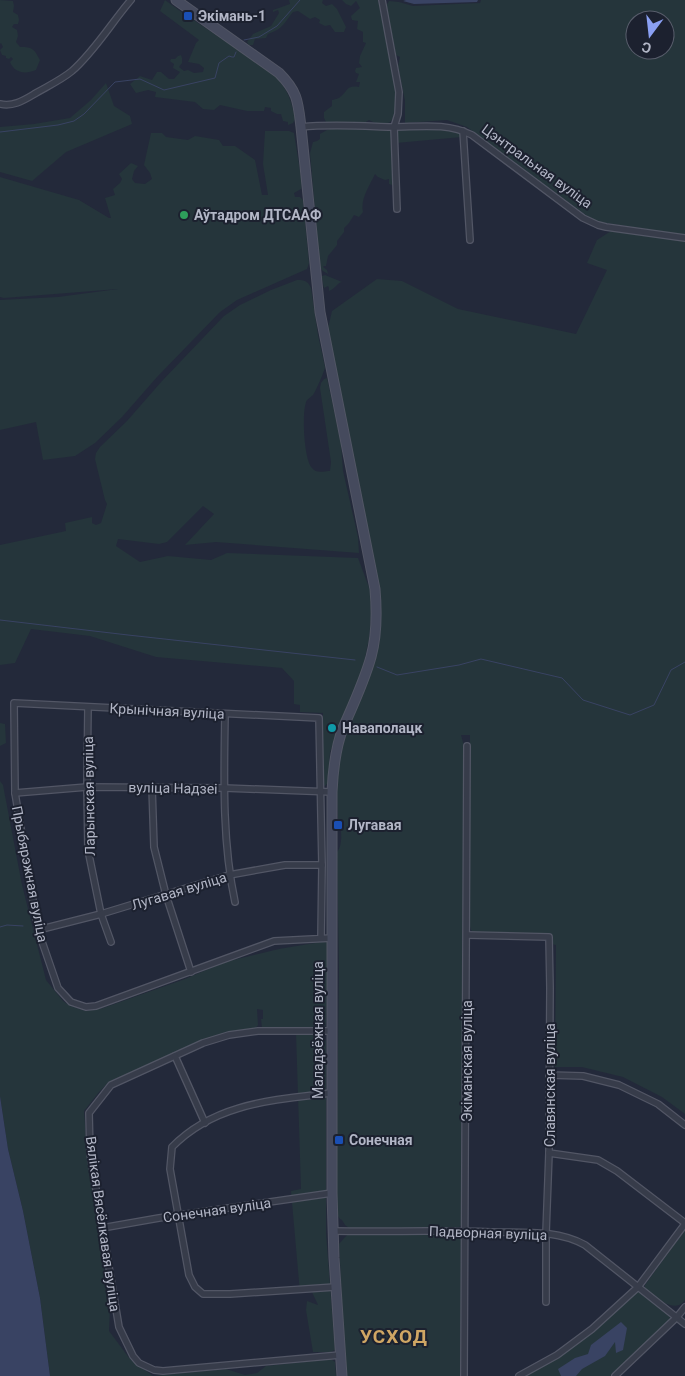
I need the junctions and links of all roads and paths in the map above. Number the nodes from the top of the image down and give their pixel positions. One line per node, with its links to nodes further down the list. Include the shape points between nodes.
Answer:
1 (131, 0): 4 (street, via 84,60 64,78 21,102)
2 (176, 0): 5 (main road, Маладзёжная вуліца, via 279,73 291,86 298,101)
3 (382, 0): 6 (street, via 399,92)
4 (0, 104)
5 (301, 127): 6 (street, Цэнтральная вуліца); 19 (main road, Маладзёжная вуліца, via 320,312 375,589 376,615 369,665 343,729)
6 (394, 127): 7 (street, Цэнтральная вуліца, via 444,126); 8 (street)
7 (463, 131): 9 (street, Цэнтральная вуліца, via 591,222); 10 (street)
8 (397, 209)
9 (685, 238)
10 (470, 240)
11 (14, 703): 12 (street, Крынічная вуліца); 20 (street, Прыбярэжная вуліца)
12 (88, 707): 13 (street, Крынічная вуліца); 15 (street, Ларынская вуліца)
13 (225, 714): 17 (street); 18 (street, Крынічная вуліца, via 319,718)
14 (467, 746): 27 (street, Экіманская вуліца)
15 (87, 787): 16 (street, вуліца Надзеі); 20 (street, вуліца Надзеі); 25 (street, Ларынская вуліца, via 88,850)
16 (152, 787): 17 (street, вуліца Надзеі); 23 (street, via 154,847)
17 (224, 788): 18 (street, вуліца Надзеі); 22 (street)
18 (321, 792): 19 (street, вуліца Надзеі); 21 (street)
19 (332, 792): 29 (main road, Маладзёжная вуліца)
20 (15, 793): 26 (street, Прыбярэжная вуліца)
21 (322, 865): 22 (street, Лугавая вуліца, via 284,865); 28 (street)
22 (229, 875): 23 (street, Лугавая вуліца); 24 (street)
23 (166, 895): 25 (street, Лугавая вуліца); 31 (street)
24 (235, 902)
25 (101, 914): 26 (street, Лугавая вуліца); 30 (street, Ларынская вуліца)
26 (38, 930): 31 (street, Прыбярэжная вуліца, via 58,988 71,1002 86,1007)
27 (467, 935): 34 (street, Славянская вуліца, via 548,937); 44 (street, Экіманская вуліца)
28 (321, 938): 29 (street, Прыбярэжная вуліца); 31 (street, Прыбярэжная вуліца, via 274,941)
29 (332, 938): 32 (main road, Маладзёжная вуліца)
30 (112, 942)
31 (191, 972)
32 (332, 1031): 33 (street, Вялікая Вясёлкавая вуліца, via 258,1031 230,1035); 35 (main road, Маладзёжная вуліца)
33 (175, 1056): 36 (street); 42 (street, Вялікая Вясёлкавая вуліца, via 111,1085 89,1113 90,1153)
34 (550, 1075): 37 (street, via 582,1076 619,1085 658,1104); 38 (street, Славянская вуліца)
35 (331, 1093): 36 (street, via 267,1101 226,1112); 39 (main road, Маладзёжная вуліца)
36 (205, 1123): 40 (street, via 180,1138 172,1148 170,1169)
37 (685, 1125)
38 (549, 1153): 41 (street, via 598,1160); 45 (street, Славянская вуліца)
39 (332, 1193): 40 (street, Сонечная вуліца); 43 (main road, Маладзёжная вуліца)
40 (178, 1215): 42 (street, Сонечная вуліца); 47 (street, via 189,1275 195,1287 204,1294)
41 (685, 1223): 46 (street)
42 (102, 1228): 52 (street, Вялікая Вясёлкавая вуліца, via 119,1328 133,1356 146,1368 163,1371)
43 (333, 1231): 44 (street, Падворная вуліца); 47 (main road, Маладзёжная вуліца)
44 (466, 1231): 45 (street, Падворная вуліца); 54 (street, Экіманская вуліца)
45 (546, 1233): 46 (street, Падворная вуліца, via 572,1238 585,1245); 48 (street, Славянская вуліца)
46 (638, 1286): 50 (street, Падворная вуліца); 55 (street, via 592,1329 557,1355)
47 (336, 1287): 52 (main road, Маладзёжная вуліца)
48 (546, 1302)
49 (685, 1307): 50 (street)
50 (677, 1317): 51 (street, Падворная вуліца); 56 (street)
51 (685, 1324)
52 (340, 1355): 53 (main road, Маладзёжная вуліца)
53 (342, 1376)
54 (464, 1376)
55 (518, 1376)
56 (615, 1376)

